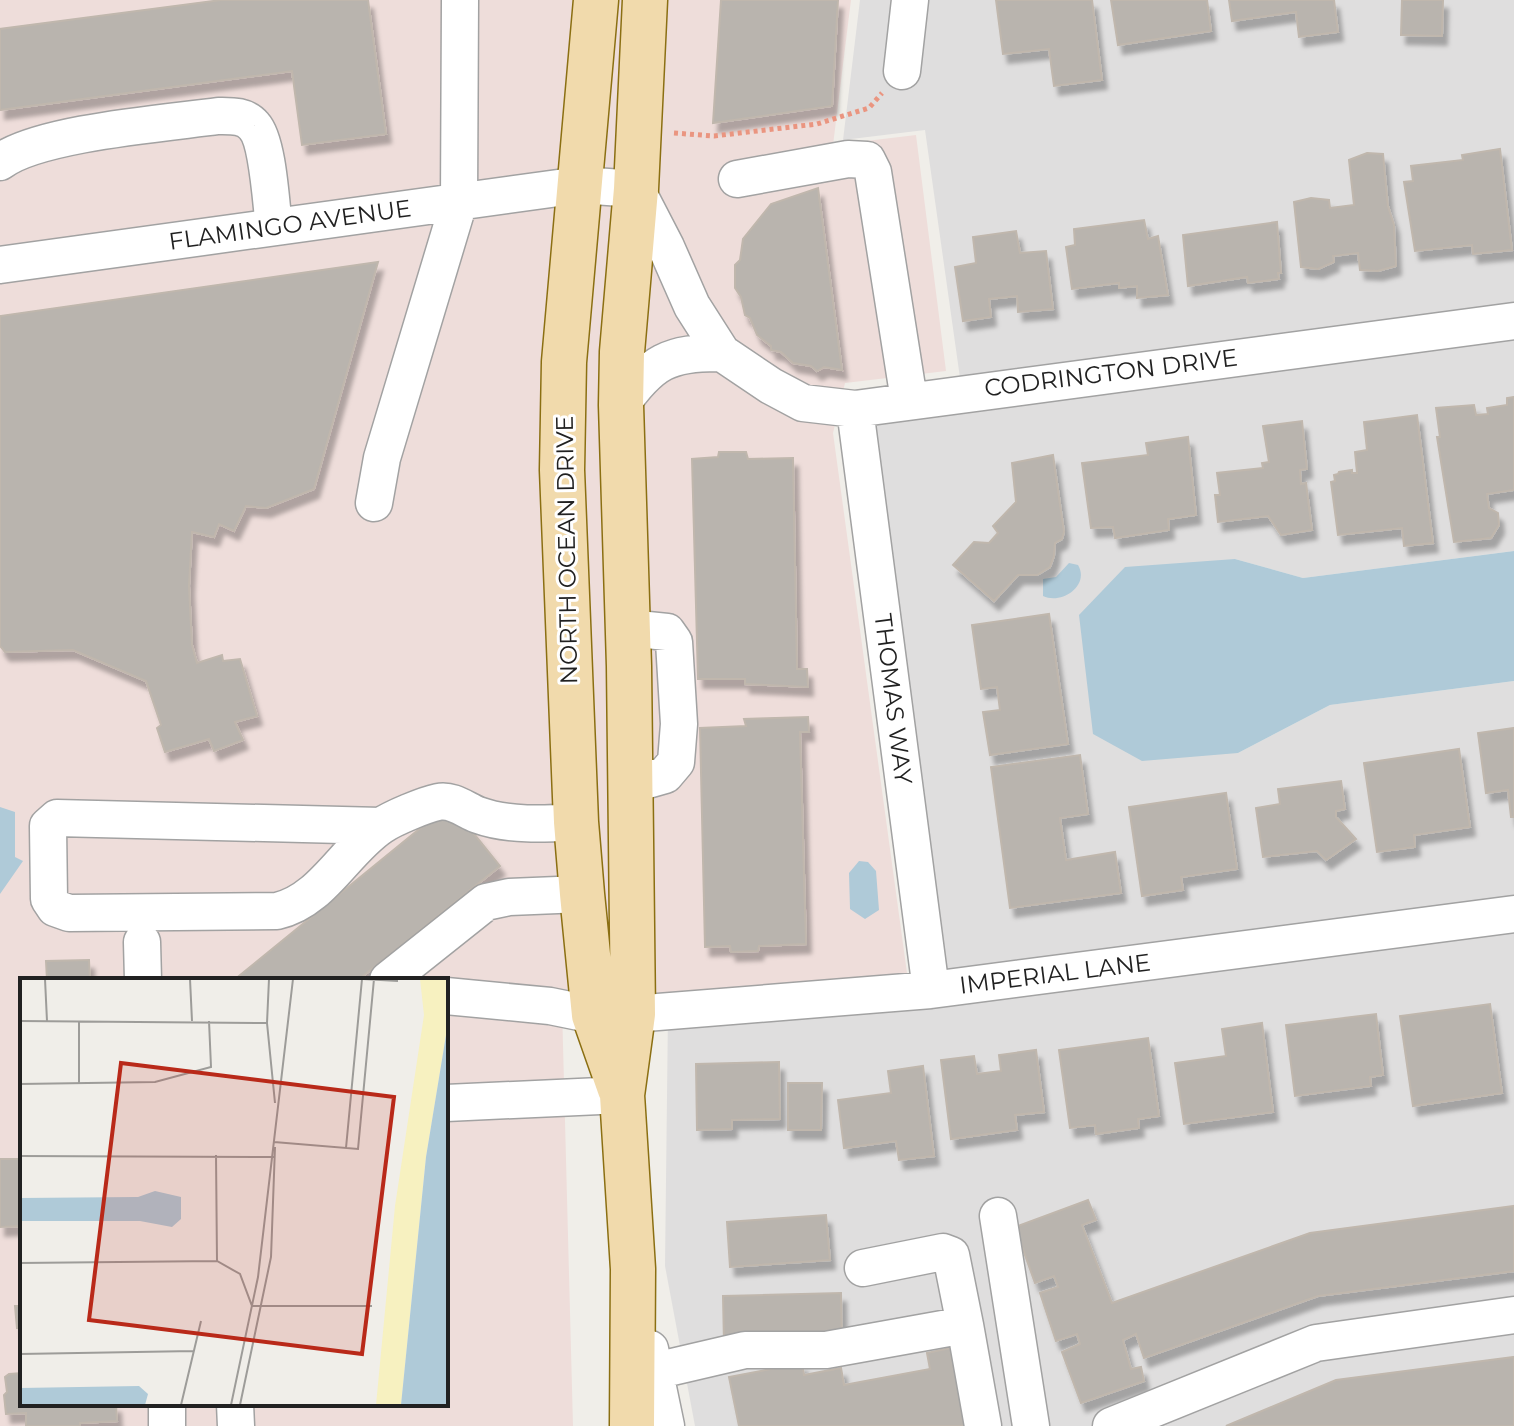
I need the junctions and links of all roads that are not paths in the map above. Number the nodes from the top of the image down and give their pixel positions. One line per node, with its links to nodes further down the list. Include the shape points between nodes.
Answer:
1 (460, 0): 10 (street)
2 (596, 0): 8 (main road, NORTH OCEAN DRIVE)
3 (645, 0): 9 (main road, NORTH OCEAN DRIVE)
4 (910, 0): 5 (street)
5 (902, 71)
6 (0, 162): 11 (street, via 61,139 239,116 262,138)
7 (737, 179): 15 (street, via 867,160)
8 (580, 185): 9 (street); 10 (street, FLAMINGO AVENUE); 19 (main road, NORTH OCEAN DRIVE, via 564,362 562,470)
9 (636, 189): 14 (street, CODRINGTON DRIVE, via 692,306); 16 (main road, NORTH OCEAN DRIVE)
10 (459, 202): 11 (street, FLAMINGO AVENUE); 18 (street, via 382,458)
11 (274, 227): 12 (street, FLAMINGO AVENUE)
12 (0, 265)
13 (1514, 321): 15 (street, CODRINGTON DRIVE)
14 (722, 353): 16 (street, via 698,353 657,364); 17 (street, CODRINGTON DRIVE, via 803,403)
15 (909, 400): 17 (street, CODRINGTON DRIVE)
16 (621, 405): 28 (main road, NORTH OCEAN DRIVE, via 630,785)
17 (855, 409): 26 (street, THOMAS WAY)
18 (374, 503)
19 (576, 822): 20 (street, via 493,820 446,801); 21 (main road, NORTH OCEAN DRIVE)
20 (381, 826): 20 (street, via 57,818 48,826 49,899 69,913 277,911 303,901)
21 (582, 894): 25 (street, via 486,902); 28 (main road, NORTH OCEAN DRIVE)
22 (1514, 914): 26 (street, IMPERIAL LANE)
23 (142, 942): 24 (street)
24 (143, 978)
25 (391, 978)
26 (931, 990): 28 (street, IMPERIAL LANE)
27 (448, 996): 28 (street, IMPERIAL LANE)
28 (614, 1015): 29 (main road, NORTH OCEAN DRIVE)
29 (622, 1095): 30 (street); 33 (main road, NORTH OCEAN DRIVE)
30 (448, 1103)
31 (998, 1216): 42 (street)
32 (863, 1268): 35 (street, via 943,1252 951,1255)
33 (633, 1269): 36 (street); 39 (main road, NORTH OCEAN DRIVE)
34 (1514, 1315): 43 (street, via 1316,1343)
35 (965, 1325): 36 (street, via 826,1350 745,1350); 41 (street)
36 (655, 1371): 40 (street)
37 (235, 1406): 38 (street)
38 (236, 1426)
39 (632, 1426)
40 (666, 1426)
41 (983, 1426)
42 (1031, 1426)
43 (1111, 1426)

